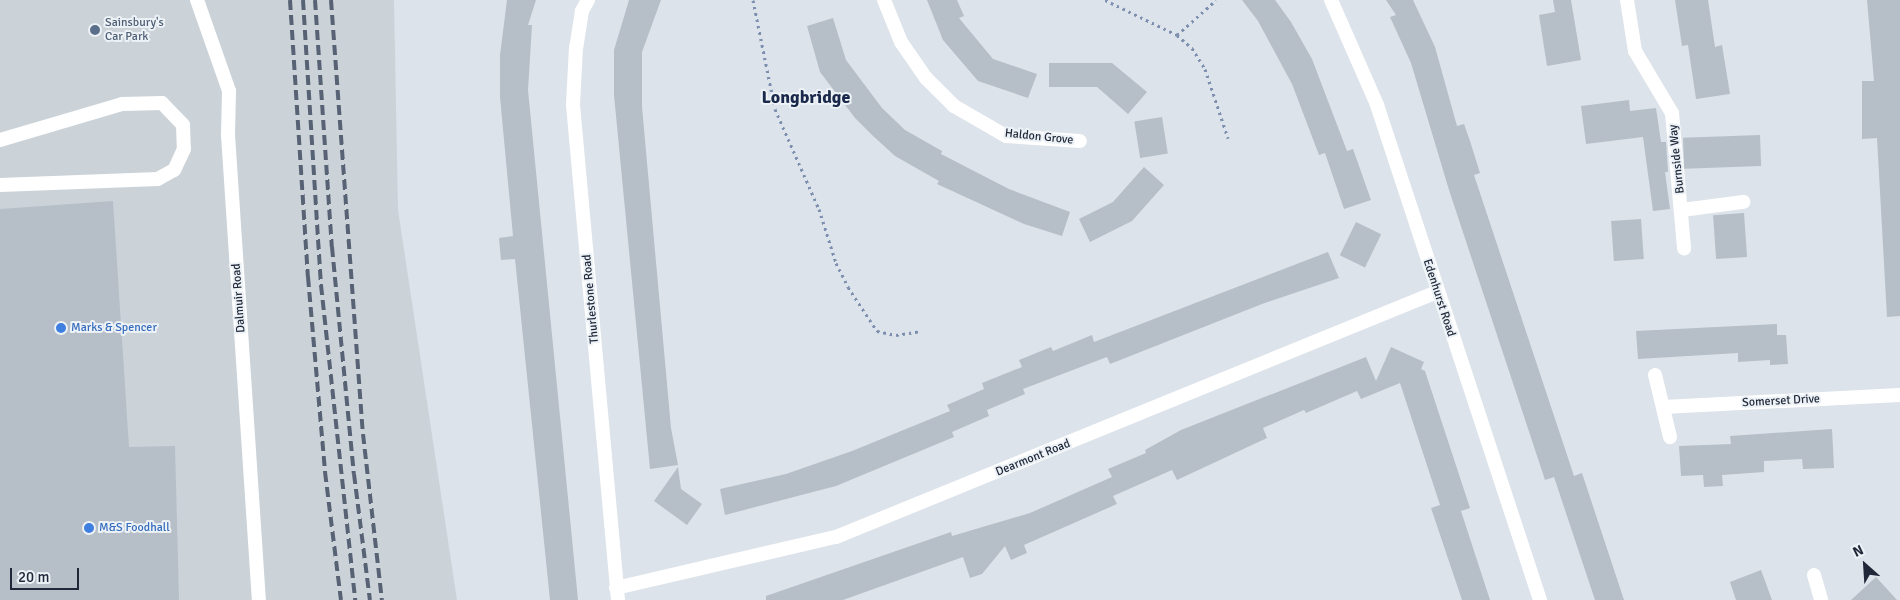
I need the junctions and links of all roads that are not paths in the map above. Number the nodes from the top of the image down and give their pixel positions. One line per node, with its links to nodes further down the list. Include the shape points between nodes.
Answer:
1 (198, 0): 19 (street, Dalmuir Road, via 229,91 228,135)
2 (588, 0): 18 (street, Thurlestone Road, via 582,11 576,47 573,105)
3 (884, 0): 7 (street, Haldon Grove, via 901,42 926,78 954,106 1006,136)
4 (1331, 0): 12 (street, Edenhurst Road, via 1377,105)
5 (1627, 0): 10 (street, Burnside Way, via 1635,51 1672,113)
6 (0, 140): 8 (street, via 122,104 162,103 183,125 184,149 174,170 158,179)
7 (1080, 141)
8 (0, 185)
9 (1744, 202): 10 (street, Burnside Way)
10 (1682, 210): 11 (street, Burnside Way)
11 (1684, 248)
12 (1437, 292): 18 (street, Dearmont Road, via 836,537); 20 (street, Edenhurst Road)
13 (1655, 375): 15 (street)
14 (1900, 395): 15 (street, Somerset Drive)
15 (1663, 407): 16 (street)
16 (1670, 437)
17 (1814, 575): 21 (street)
18 (617, 594)
19 (259, 600)
20 (1540, 600)
21 (1821, 600)

